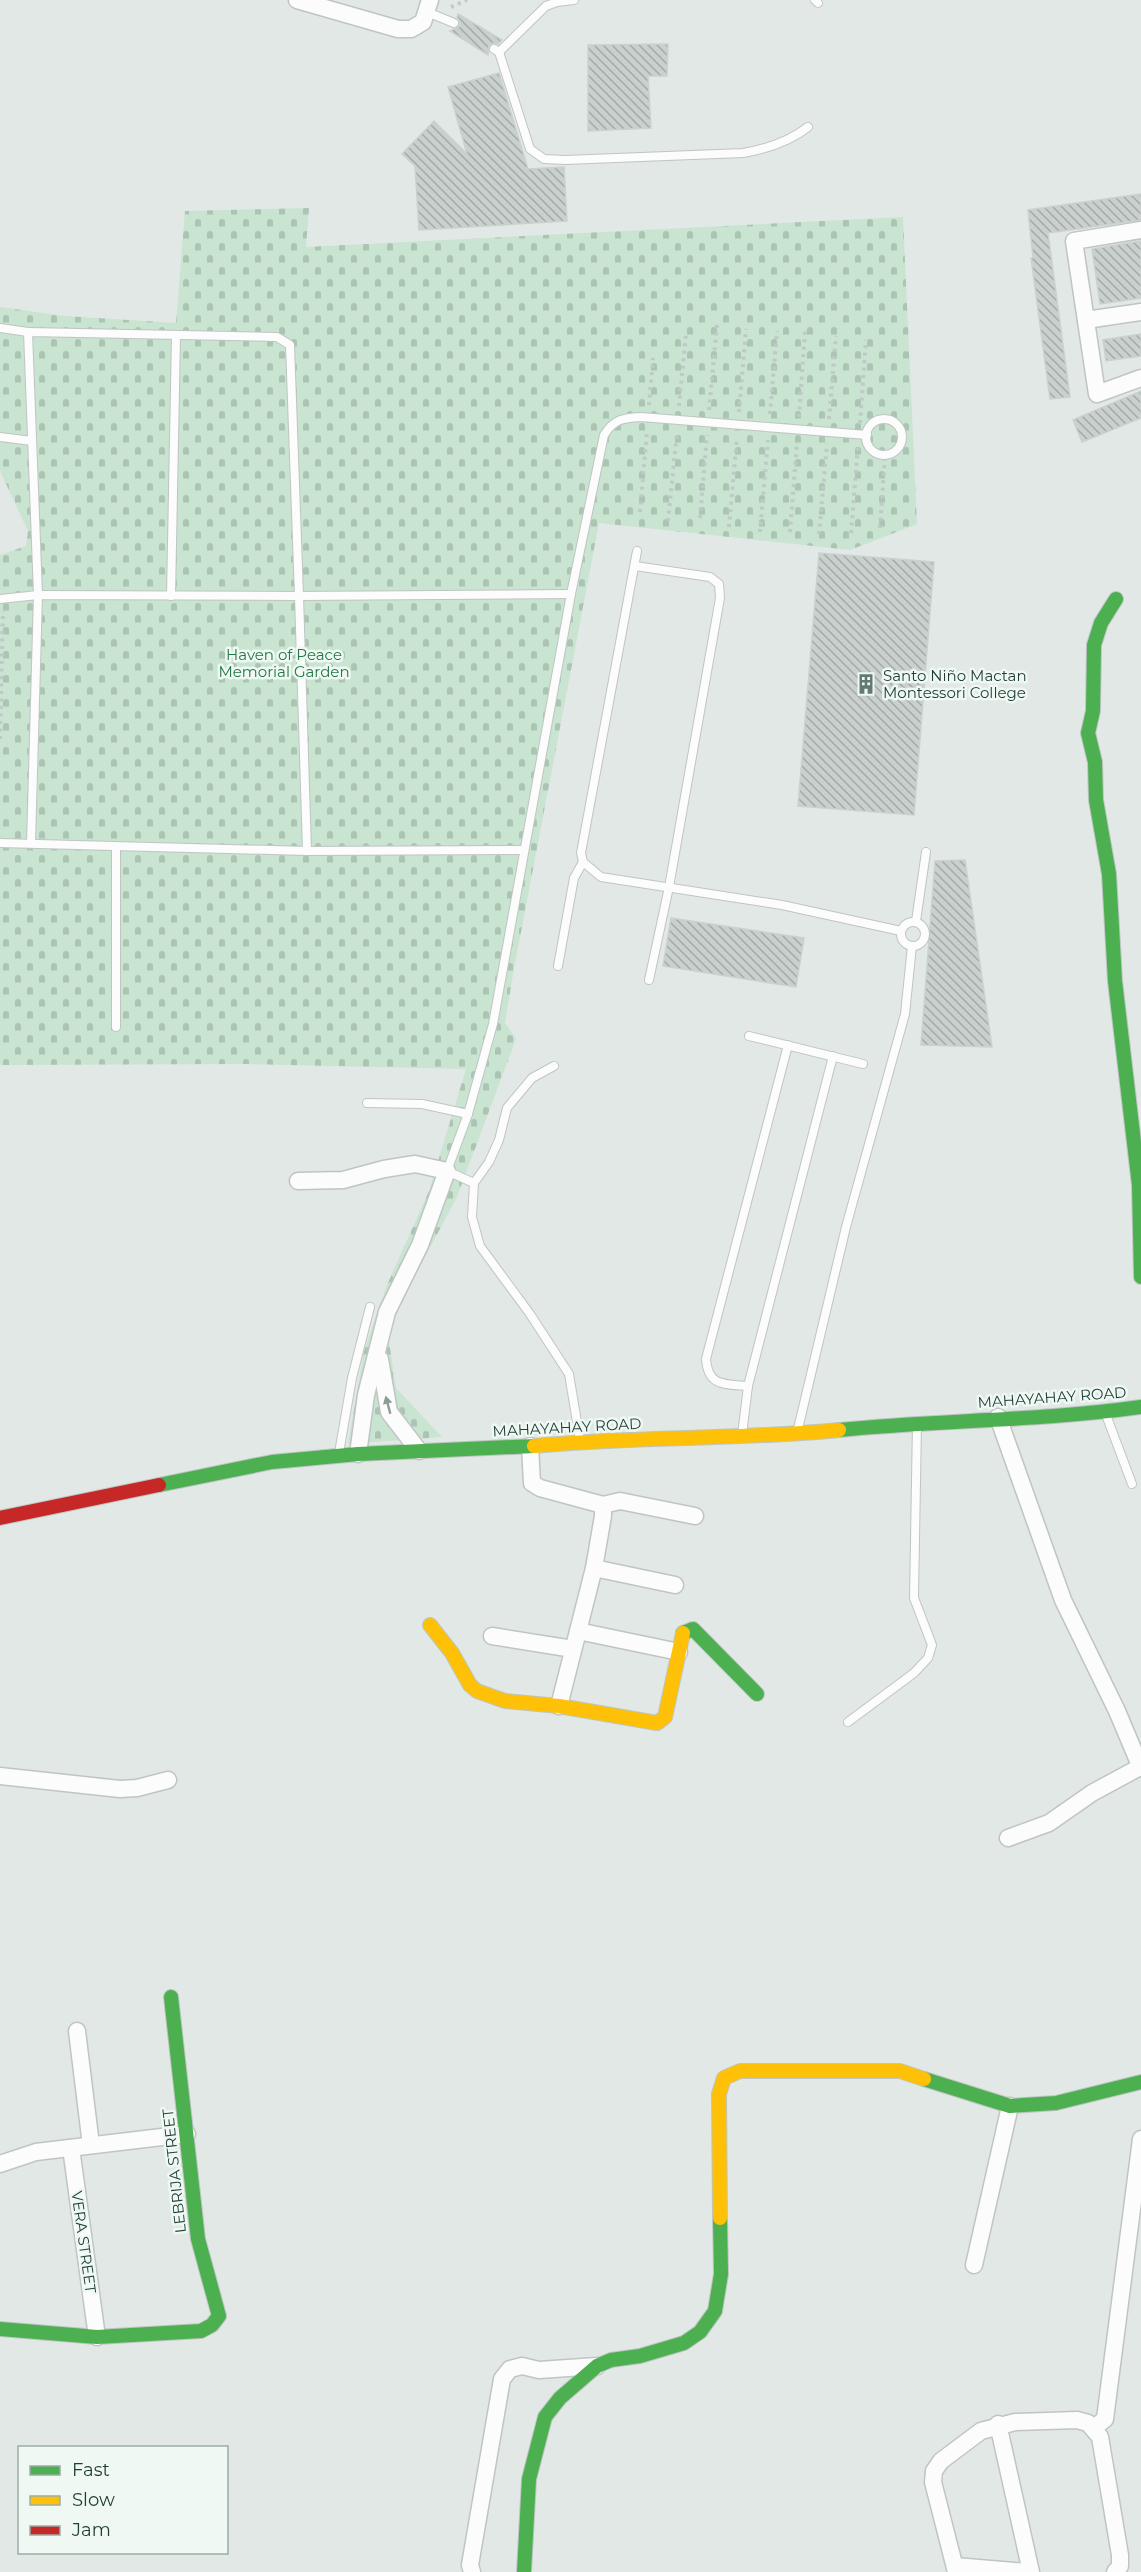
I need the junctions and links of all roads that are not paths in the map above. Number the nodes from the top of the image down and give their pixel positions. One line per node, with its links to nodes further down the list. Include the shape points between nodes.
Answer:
1 (297, 0): 3 (street, via 398,29 411,29 423,22)
2 (574, 0): 5 (lane, via 546,6 497,50 530,149 544,159 743,153 788,140)
3 (428, 6): 4 (lane)
4 (454, 23)
5 (808, 127)
6 (1141, 230): 8 (street, via 1074,241)
7 (1141, 312): 8 (street)
8 (1086, 320): 12 (street, via 1097,394)
9 (0, 328): 10 (lane)
10 (28, 332): 11 (lane); 15 (lane)
11 (177, 336): 20 (lane); 21 (lane, via 277,337 290,345)
12 (1141, 378)
13 (867, 435): 13 (lane, via 878,420 893,421 902,434 899,447 885,454 874,452); 18 (lane, via 620,418 603,435)
14 (0, 437): 15 (lane)
15 (32, 441): 19 (lane)
16 (637, 551): 17 (lane)
17 (635, 566): 30 (lane, via 581,853); 31 (lane, via 710,577 719,584 720,591)
18 (572, 594): 21 (lane); 27 (lane)
19 (38, 595): 20 (lane); 22 (lane); 25 (lane)
20 (171, 596): 21 (lane)
21 (299, 596): 28 (lane)
22 (2, 598)
23 (1116, 599): 48 (street, via 1101,623 1094,645 1094,711 1088,733 1109,874 1115,981 1139,1185)
24 (0, 843): 25 (lane)
25 (31, 843): 26 (lane)
26 (116, 848): 28 (lane); 37 (lane)
27 (524, 850): 28 (lane); 44 (lane, via 493,1024)
28 (307, 851)
29 (926, 852): 32 (lane)
30 (583, 862): 31 (lane, via 600,877); 35 (lane, via 574,878)
31 (669, 887): 33 (lane); 36 (lane)
32 (916, 921): 33 (lane); 34 (lane, via 924,928 925,938)
33 (901, 930): 34 (lane, via 902,939)
34 (912, 946): 56 (lane, via 905,1014 846,1227)
35 (558, 966)
36 (649, 980)
37 (116, 1027)
38 (749, 1036): 39 (lane)
39 (788, 1045): 40 (lane); 51 (lane, via 706,1359 712,1379)
40 (833, 1056): 41 (lane); 51 (lane)
41 (863, 1064)
42 (554, 1066): 47 (lane, via 532,1078 507,1108 499,1140)
43 (367, 1103): 44 (lane, via 422,1104)
44 (468, 1114): 45 (lane)
45 (447, 1171): 46 (street, via 415,1164 343,1180); 47 (lane); 50 (street, via 420,1245 387,1312)
46 (298, 1181)
47 (474, 1182): 58 (lane, via 472,1217 480,1246 569,1374)
48 (1141, 1277)
49 (370, 1307): 62 (lane, via 351,1378)
50 (379, 1349): 60 (street, one-way to 50, via 389,1413); 61 (street, via 366,1395)
51 (748, 1386): 57 (lane)
52 (1141, 1407): 53 (street, MAHAYAHAY ROAD)
53 (1105, 1412): 54 (street, MAHAYAHAY ROAD); 63 (lane)
54 (998, 1417): 55 (street, MAHAYAHAY ROAD); 77 (street, via 1063,1600)
55 (917, 1422): 56 (street, MAHAYAHAY ROAD); 76 (lane, via 914,1598 932,1646 928,1658 914,1673)
56 (797, 1434): 57 (street, MAHAYAHAY ROAD)
57 (742, 1437): 58 (street, MAHAYAHAY ROAD)
58 (580, 1441): 59 (street, MAHAYAHAY ROAD)
59 (530, 1446): 60 (street, MAHAYAHAY ROAD); 64 (street, via 535,1486)
60 (418, 1451): 61 (street, MAHAYAHAY ROAD)
61 (358, 1454): 62 (street, MAHAYAHAY ROAD)
62 (338, 1456): 66 (street, MAHAYAHAY ROAD, via 273,1462)
63 (1132, 1484)
64 (603, 1504): 65 (street, via 620,1501); 67 (street)
65 (695, 1516)
66 (0, 1518)
67 (594, 1568): 68 (street); 70 (street)
68 (675, 1585)
69 (430, 1625): 75 (street, via 477,1691 505,1701)
70 (578, 1631): 72 (street); 73 (street)
71 (492, 1636): 72 (street)
72 (573, 1649): 75 (street)
73 (679, 1652): 74 (street, via 683,1633 693,1629); 75 (street, via 665,1717 657,1723)
74 (757, 1694)
75 (559, 1706)
76 (848, 1722)
77 (1141, 1767): 80 (street, via 1092,1793 1049,1823)
78 (0, 1776): 79 (street, via 120,1789)
79 (168, 1780)
80 (1008, 1838)
81 (171, 1997): 85 (street, LEBRIJA STREET)
82 (77, 2031): 87 (street)
83 (1141, 2082): 84 (street, via 1056,2103)
84 (1010, 2106): 90 (street); 93 (street, via 900,2071 740,2071 724,2078 719,2094 721,2274 715,2311 700,2332 684,2343)
85 (187, 2134): 87 (street); 92 (street, LEBRIJA STREET, via 198,2239 219,2316 201,2331)
86 (1141, 2139): 95 (street, via 1105,2419)
87 (91, 2145): 88 (street)
88 (71, 2148): 89 (street, via 36,2152); 92 (street, VERA STREET)
89 (0, 2164)
90 (974, 2265)
91 (0, 2329): 92 (street)
92 (97, 2337)
93 (597, 2366): 97 (street, via 539,2370 522,2366 510,2369 502,2379 470,2565); 98 (street, via 560,2398 545,2417 529,2479)
94 (998, 2424): 95 (street, via 1077,2420); 96 (street, via 981,2431 941,2461 934,2471 933,2482); 99 (street)
95 (1094, 2428): 100 (street, via 1100,2437 1120,2555 1120,2566)
96 (955, 2569): 99 (street)
97 (472, 2572)
98 (524, 2572)
99 (1030, 2572)
100 (1115, 2572)

